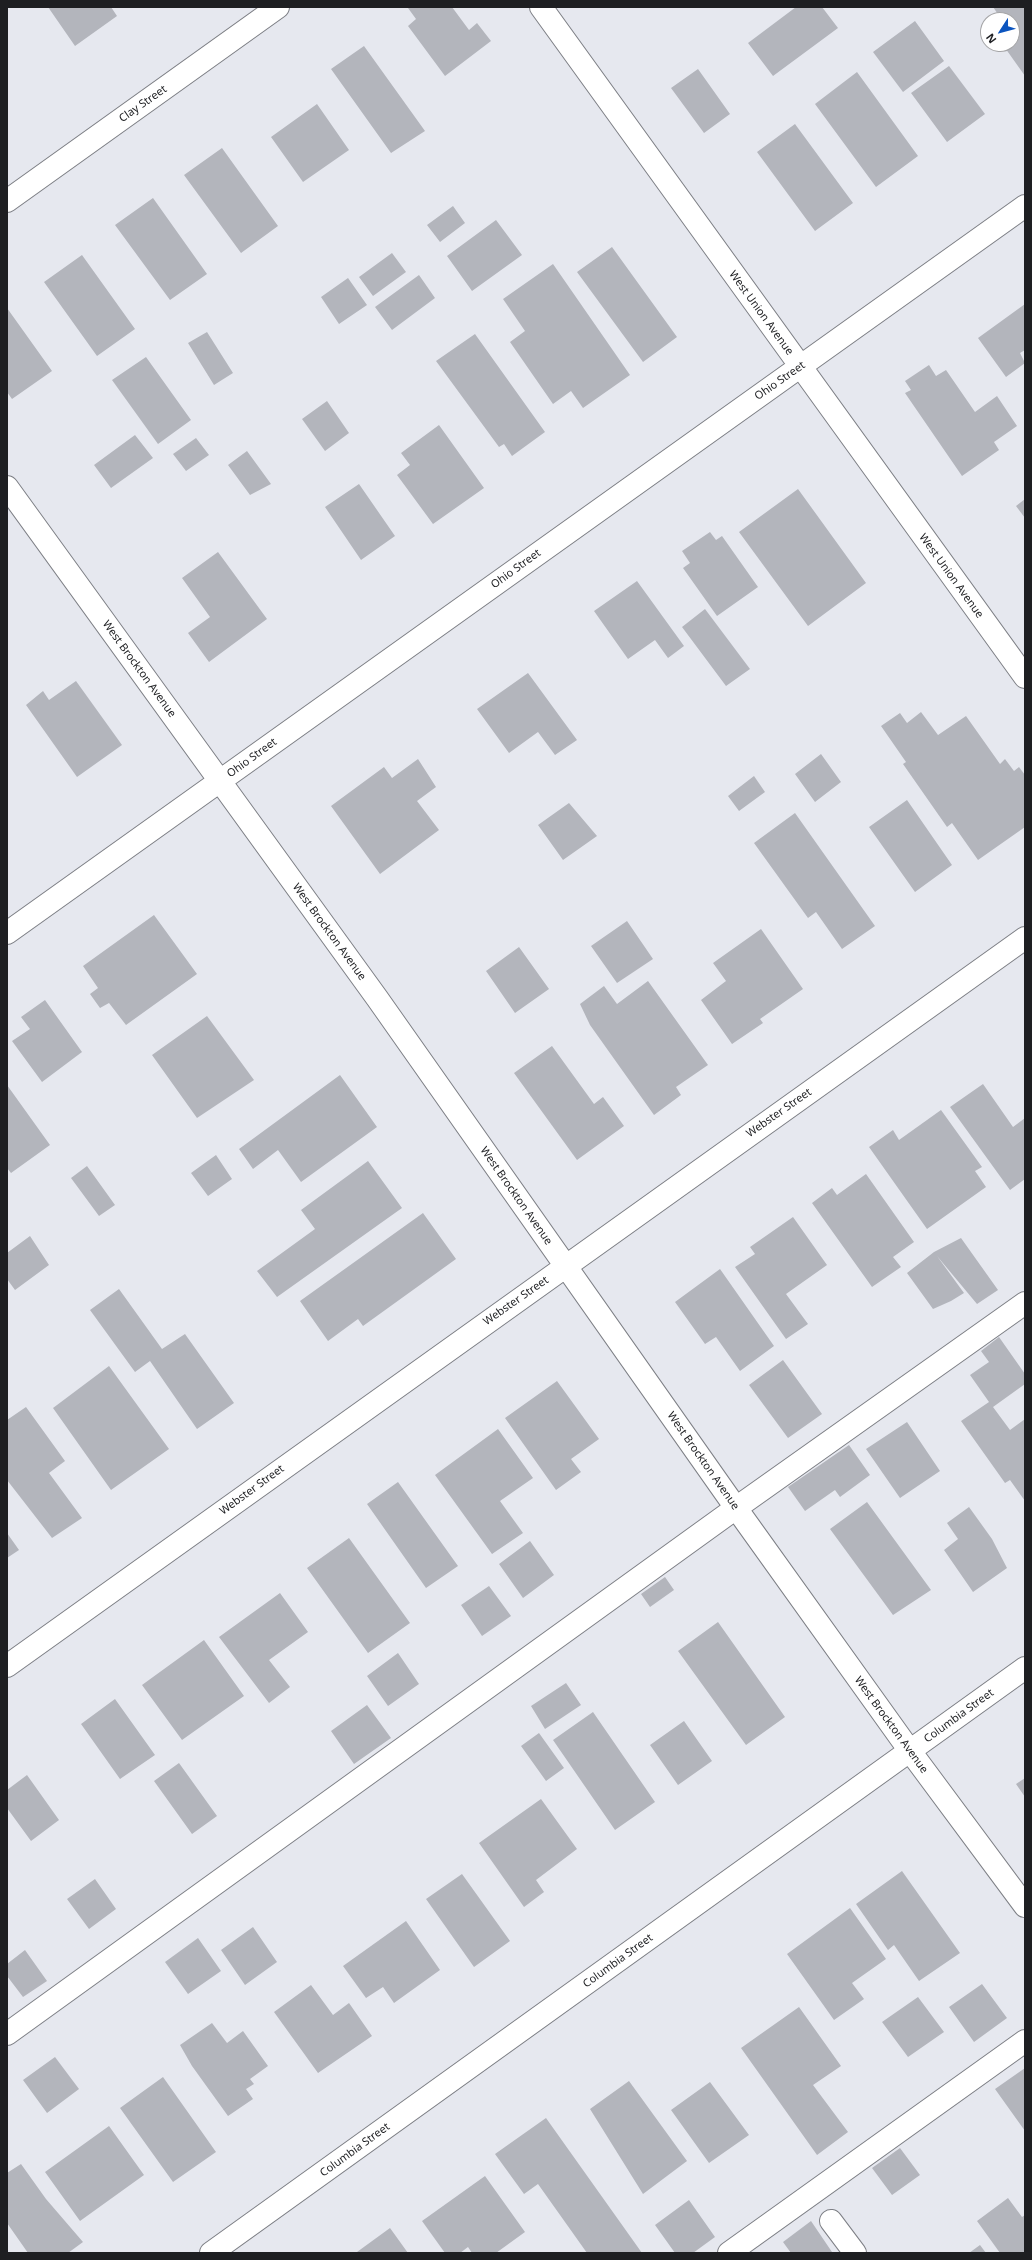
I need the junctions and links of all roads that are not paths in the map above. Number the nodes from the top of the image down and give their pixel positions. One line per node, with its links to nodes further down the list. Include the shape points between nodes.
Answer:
1 (278, 7): 3 (street, Clay Street)
2 (542, 7): 5 (street, West Union Avenue)
3 (7, 200)
4 (1025, 206): 5 (street, Ohio Street)
5 (800, 367): 7 (street, West Union Avenue); 8 (street, Ohio Street)
6 (7, 487): 8 (street, West Brockton Avenue)
7 (1025, 677)
8 (219, 781): 9 (street, Ohio Street); 11 (street, West Brockton Avenue, via 377,998)
9 (7, 933)
10 (1025, 938): 11 (street, Webster Street)
11 (566, 1267): 13 (street, West Brockton Avenue); 14 (street, Webster Street, via 513,1302)
12 (1025, 1303): 13 (street)
13 (736, 1508): 16 (street, West Brockton Avenue); 18 (street)
14 (7, 1666)
15 (1025, 1668): 16 (street, Columbia Street)
16 (910, 1751): 17 (street, West Brockton Avenue); 21 (street, Columbia Street)
17 (1025, 1906)
18 (7, 2034)
19 (1025, 2041): 22 (street)
20 (831, 2221): 23 (street)
21 (211, 2253)
22 (729, 2253)
23 (855, 2253)

